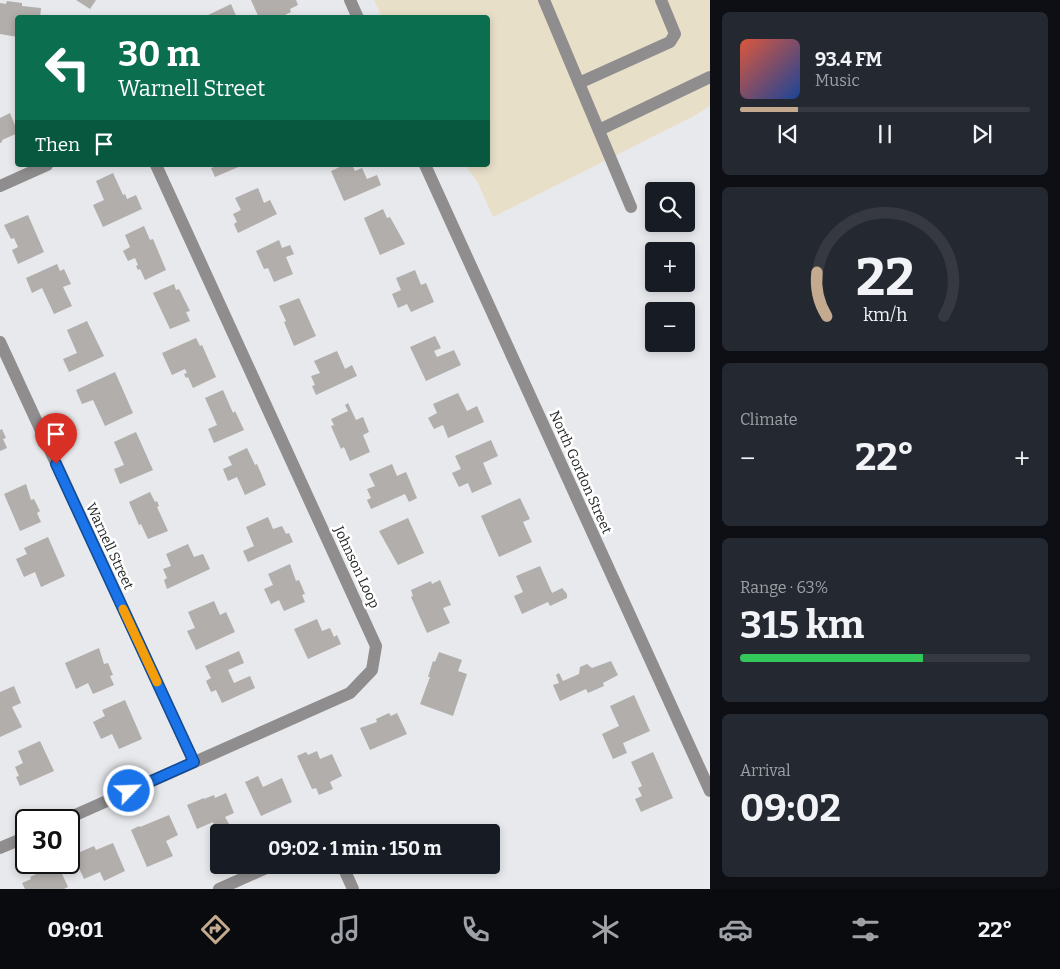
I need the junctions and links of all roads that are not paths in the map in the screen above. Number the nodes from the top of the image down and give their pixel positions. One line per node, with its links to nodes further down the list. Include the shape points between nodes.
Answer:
1 (350, 0): 4 (street)
2 (544, 0): 6 (street)
3 (661, 0): 6 (street, via 675,34 670,42)
4 (357, 15)
5 (710, 77): 7 (street)
6 (579, 82): 7 (street)
7 (599, 130): 12 (street)
8 (43, 167): 11 (street)
9 (157, 167): 14 (street, Johnson Loop, via 376,646 372,670 350,693)
10 (426, 167): 15 (street, North Gordon Street)
11 (0, 186)
12 (631, 207)
13 (0, 342): 14 (street, Warnell Street)
14 (194, 762): 16 (street, Johnson Loop)
15 (710, 790)
16 (80, 813)
17 (15, 842): 18 (street)
18 (0, 848)
19 (253, 874): 21 (street)
20 (346, 874): 22 (street)
21 (219, 889)
22 (353, 889)

